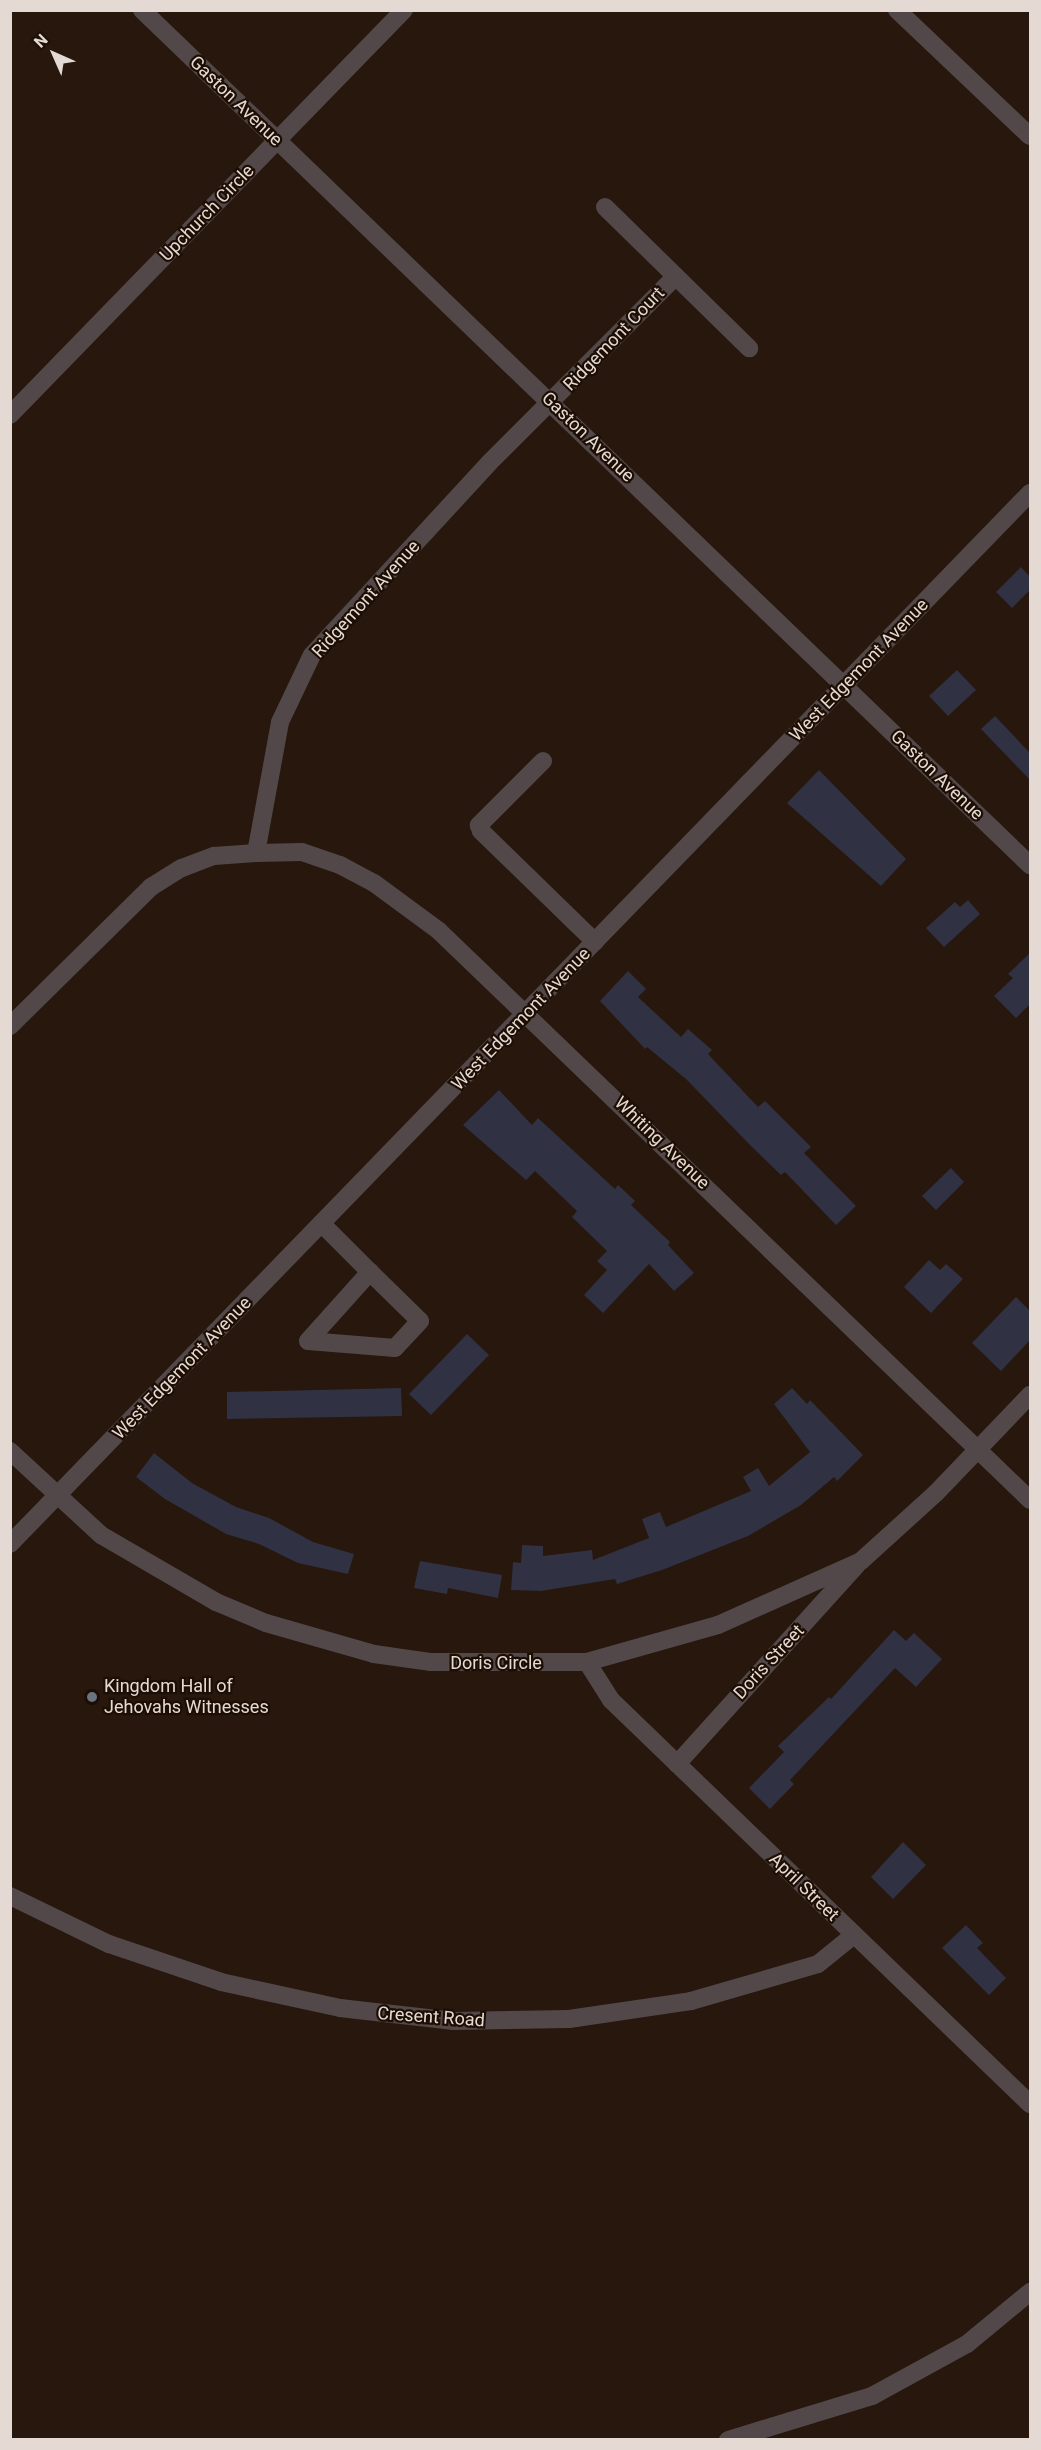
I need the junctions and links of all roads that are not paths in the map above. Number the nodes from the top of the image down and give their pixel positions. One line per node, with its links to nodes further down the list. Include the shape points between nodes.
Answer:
1 (142, 10): 5 (street, Gaston Avenue)
2 (404, 10): 5 (street, Upchurch Circle)
3 (897, 10): 4 (street)
4 (1030, 136)
5 (278, 141): 9 (street, Gaston Avenue); 10 (street, Upchurch Circle)
6 (605, 207): 7 (street)
7 (676, 276): 8 (street); 9 (street, Ridgemont Court)
8 (749, 348)
9 (552, 402): 12 (street, Gaston Avenue); 14 (street, Ridgemont Avenue, via 489,464 312,655 280,722)
10 (10, 415)
11 (1030, 493): 12 (street, West Edgemont Avenue)
12 (844, 686): 15 (street, Gaston Avenue); 16 (street, West Edgemont Avenue)
13 (543, 761): 16 (street, via 479,825)
14 (256, 853): 17 (street, Whiting Avenue, via 302,852 340,865 374,883 439,930); 18 (street, via 214,856 182,868 151,887)
15 (1030, 865)
16 (595, 942): 17 (street, West Edgemont Avenue)
17 (527, 1012): 19 (street, West Edgemont Avenue); 23 (street, Whiting Avenue)
18 (10, 1026)
19 (322, 1224): 20 (street); 24 (street, West Edgemont Avenue)
20 (370, 1272): 20 (street, via 420,1321 408,1335 395,1348 308,1341)
21 (1030, 1395): 23 (street)
22 (10, 1450): 24 (street, Doris Circle)
23 (978, 1450): 25 (street, Whiting Avenue); 27 (street, Doris Circle)
24 (58, 1496): 26 (street, West Edgemont Avenue); 28 (street, Doris Circle, via 101,1534 148,1565 216,1602 301,1635 375,1654 431,1662)
25 (1030, 1500)
26 (10, 1544)
27 (861, 1561): 28 (street, Doris Circle, via 718,1625); 29 (street, Doris Street)
28 (587, 1662): 29 (street, April Street, via 611,1700)
29 (677, 1764): 31 (street, April Street)
30 (10, 1896): 31 (street, Cresent Road, via 109,1944 221,1982 340,2008 454,2021 569,2019 691,2001 818,1964)
31 (854, 1935): 32 (street, April Street)
32 (1030, 2104)
33 (1030, 2292): 34 (street, via 967,2344 872,2396)
34 (728, 2439)

